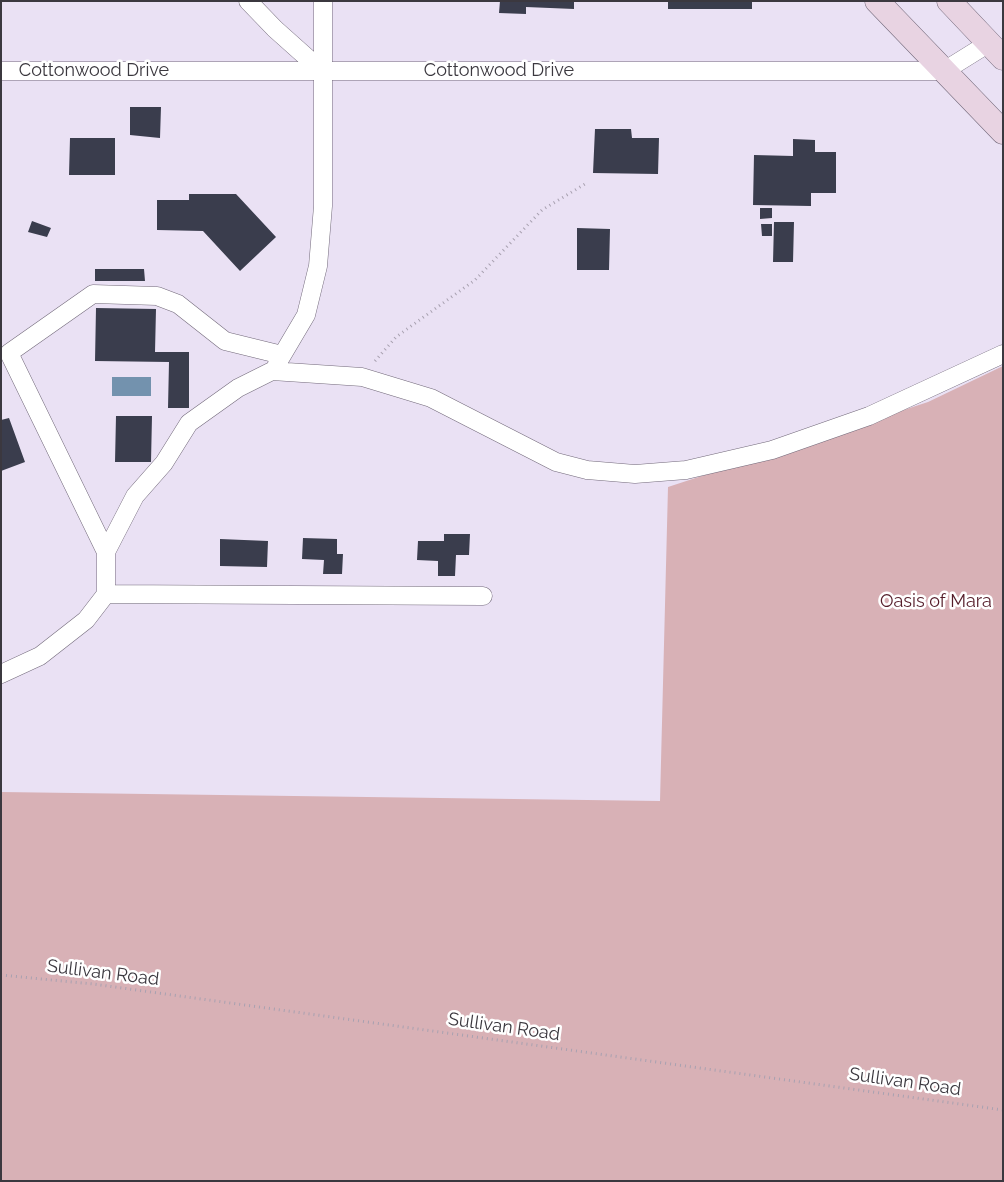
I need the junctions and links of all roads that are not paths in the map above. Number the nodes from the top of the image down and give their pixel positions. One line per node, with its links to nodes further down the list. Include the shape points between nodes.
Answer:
1 (248, 1): 6 (street)
2 (323, 1): 6 (street)
3 (877, 1): 8 (street)
4 (949, 1): 5 (street)
5 (996, 51): 8 (street)
6 (322, 70): 7 (street, Cottonwood Drive); 8 (street, Cottonwood Drive); 11 (street, via 323,206 318,266 306,315)
7 (1, 71)
8 (944, 71): 9 (street)
9 (1003, 132)
10 (5, 353): 11 (street, via 93,294 157,296 178,304 225,341); 14 (street)
11 (282, 354): 13 (street)
12 (1003, 354): 13 (street, via 869,416 772,450 686,470 635,474 587,470 556,462 431,398 362,377)
13 (272, 371): 14 (street, via 238,388 189,423 164,463 135,496)
14 (106, 552): 15 (street)
15 (106, 594): 16 (street); 17 (street, via 86,620 40,656)
16 (483, 596)
17 (1, 674)

